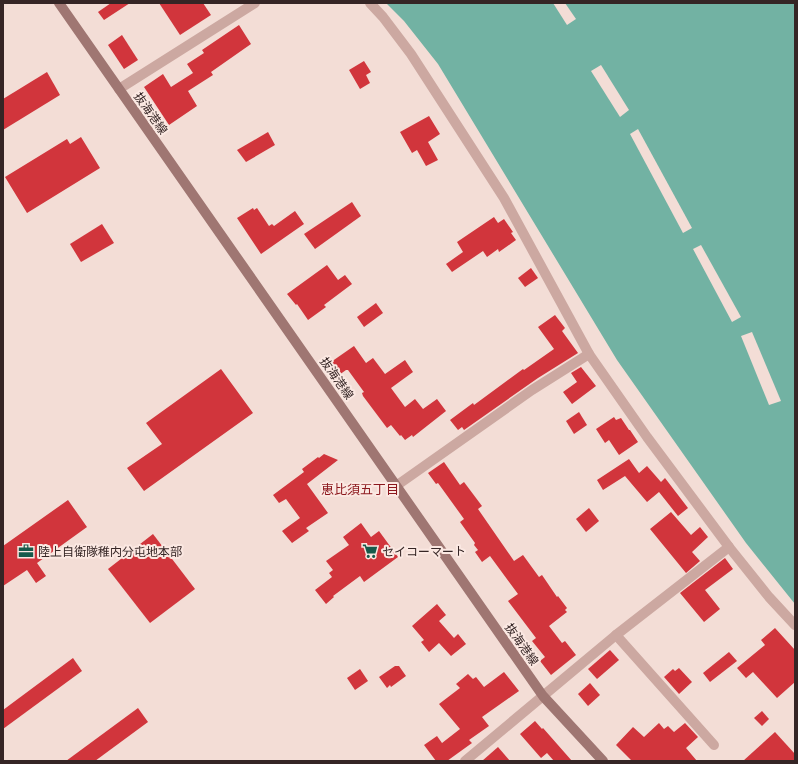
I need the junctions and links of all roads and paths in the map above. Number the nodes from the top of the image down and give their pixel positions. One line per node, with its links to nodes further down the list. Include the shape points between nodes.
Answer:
1 (59, 3): 4 (main road, 抜海港線)
2 (255, 3): 4 (street)
3 (370, 3): 5 (street, via 411,54 504,198)
4 (119, 89): 6 (main road, 抜海港線)
5 (589, 354): 6 (street, via 532,390); 7 (street)
6 (396, 486): 10 (main road, 抜海港線)
7 (729, 547): 8 (street); 9 (street)
8 (795, 625)
9 (616, 635): 10 (street); 11 (street)
10 (543, 696): 12 (street); 13 (main road, 抜海港線)
11 (714, 745)
12 (465, 761)
13 (603, 761)

